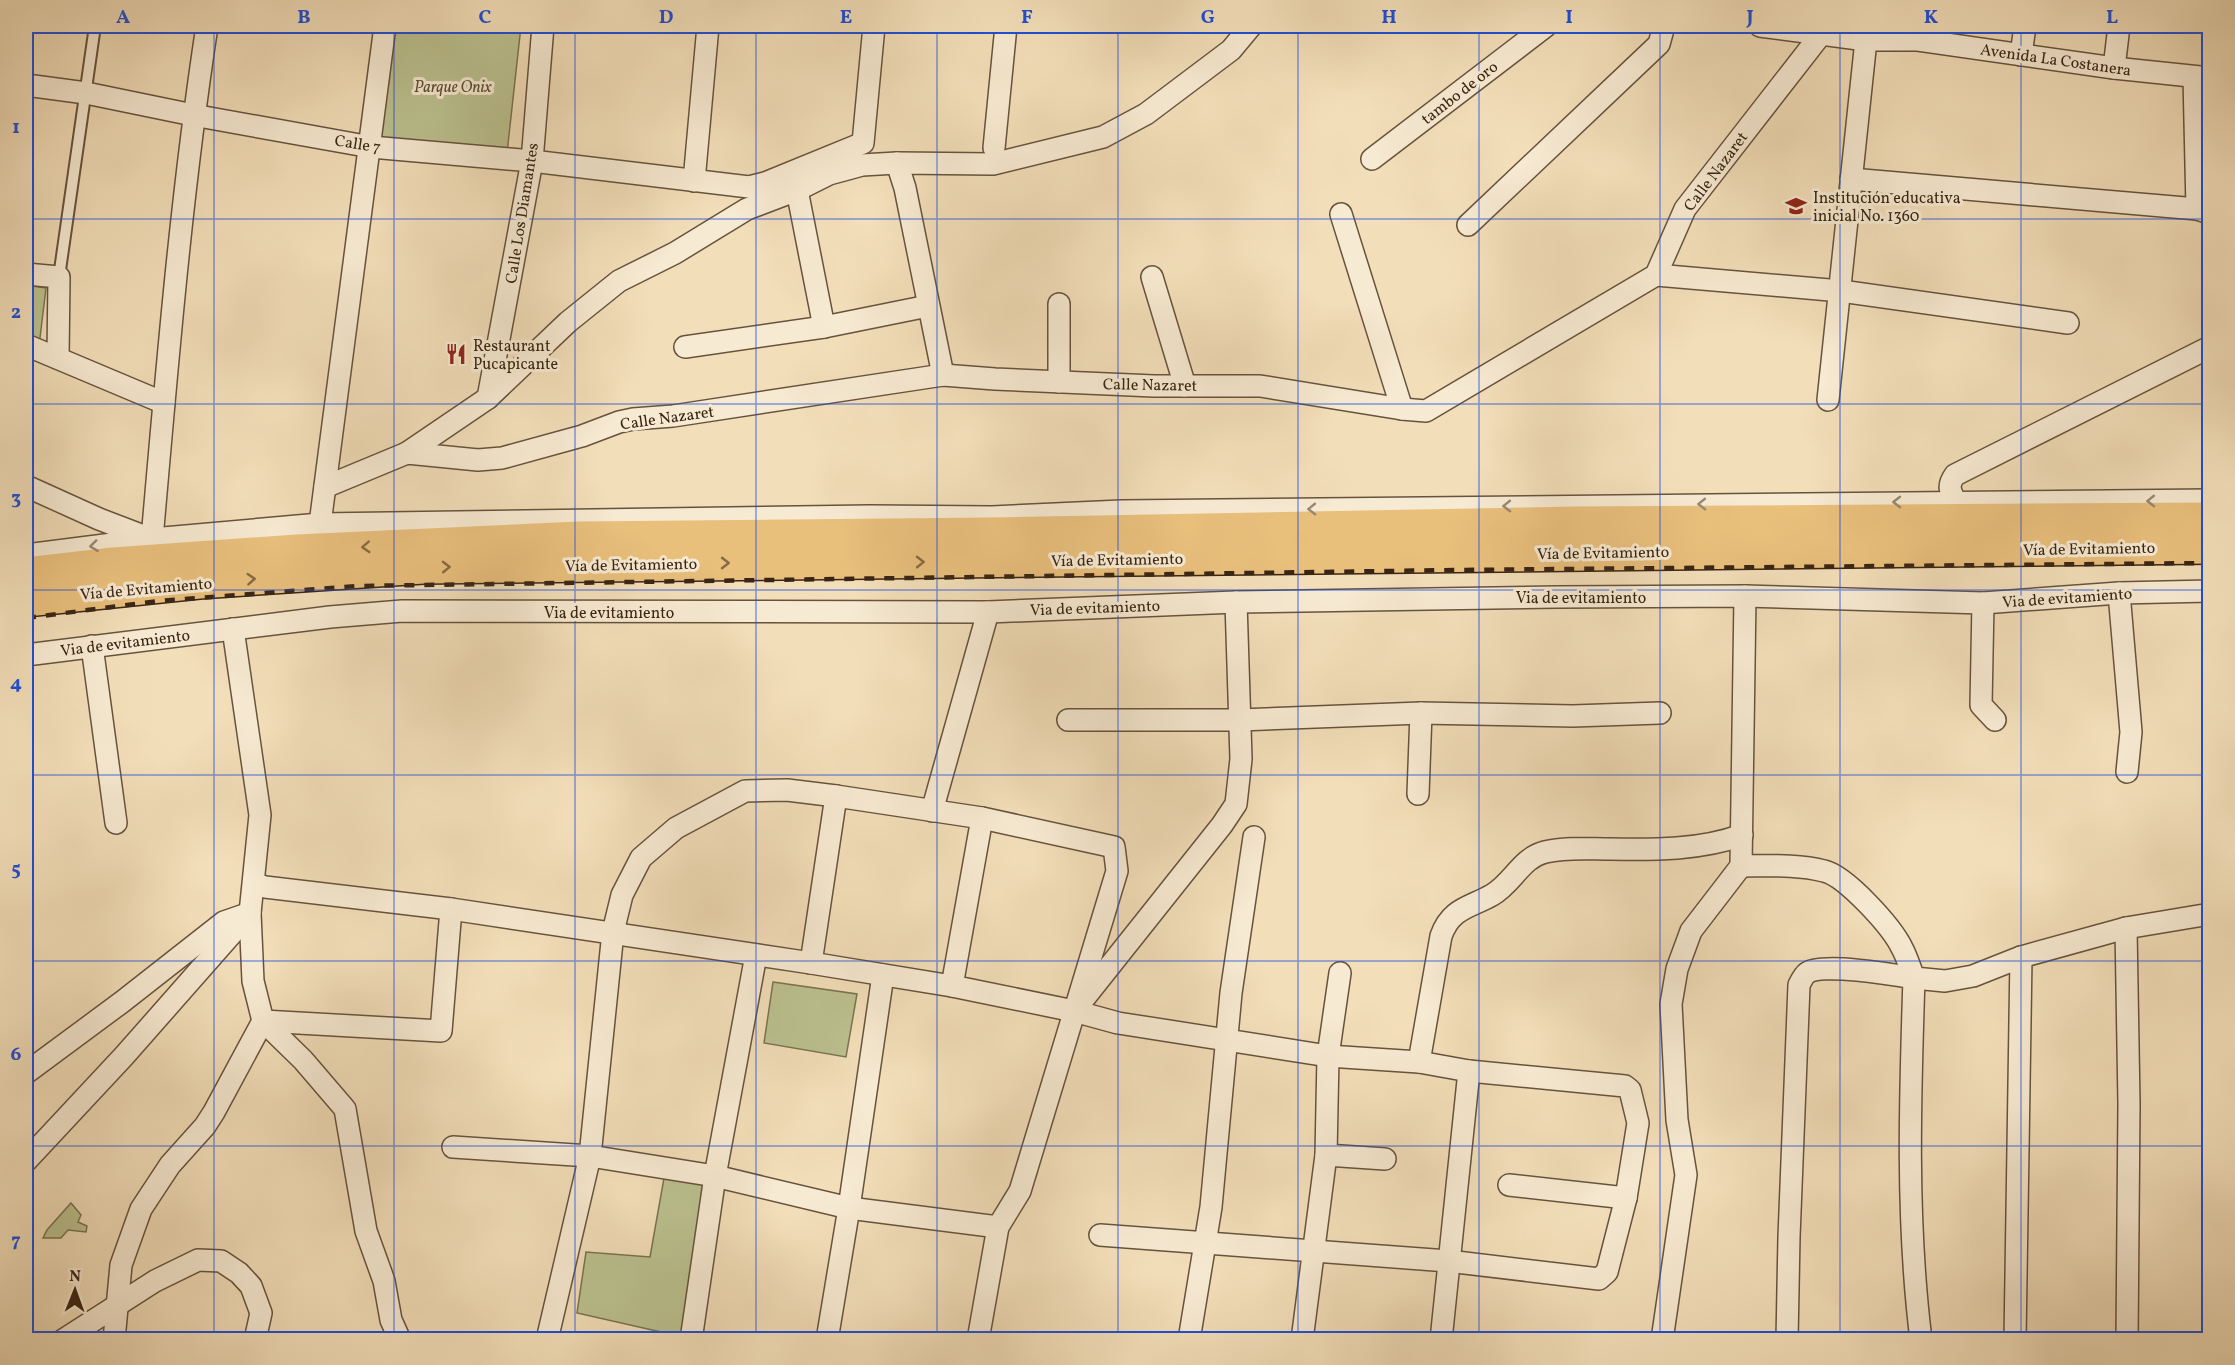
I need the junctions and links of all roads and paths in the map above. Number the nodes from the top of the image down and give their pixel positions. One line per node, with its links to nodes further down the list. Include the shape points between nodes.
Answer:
1 (95, 26): 21 (lane)
2 (207, 26): 22 (street)
3 (386, 26): 23 (street)
4 (543, 26): 26 (street, Calle Los Diamantes)
5 (708, 26): 29 (street)
6 (874, 26): 29 (street, Calle 7, via 863,143 749,187)
7 (1006, 26): 24 (street)
8 (1251, 26): 27 (street, via 1231,50 1146,114 1103,137 993,164)
9 (1546, 26): 25 (street, tambo de oro)
10 (1664, 26): 33 (street, via 1659,44)
11 (1760, 26): 14 (street, Avenida La Costanera)
12 (2025, 26): 17 (street)
13 (2119, 26): 18 (street)
14 (1823, 29): 16 (street, Avenida La Costanera); 35 (street, Calle Nazaret, via 1685,209)
15 (1919, 33): 16 (street, Avenida La Costanera); 17 (street, Avenida La Costanera)
16 (1866, 40): 28 (street)
17 (2021, 55): 18 (street, Avenida La Costanera)
18 (2114, 68): 19 (street, Avenida La Costanera)
19 (2202, 77): 31 (street)
20 (26, 85): 21 (street, Calle 7)
21 (86, 93): 22 (street, Calle 7); 36 (lane)
22 (193, 115): 23 (street, Calle 7); 52 (street)
23 (371, 147): 26 (street, Calle 7); 56 (street)
24 (994, 148)
25 (1372, 159)
26 (531, 161): 29 (street, Calle 7); 50 (street, Calle Los Diamantes)
27 (897, 163): 30 (street, via 862,165 829,174); 40 (street)
28 (1851, 179): 31 (street); 38 (street)
29 (694, 181)
30 (797, 190): 42 (street); 50 (street, via 747,209 675,253 619,280)
31 (2203, 211)
32 (1341, 214): 53 (street)
33 (1468, 225)
34 (26, 274): 36 (street)
35 (1656, 275): 38 (street); 53 (street, Calle Nazaret, via 1426,411)
36 (59, 277): 46 (street)
37 (1152, 277): 49 (street)
38 (1841, 291): 41 (street); 51 (street)
39 (1059, 304): 48 (street)
40 (928, 306): 42 (street); 47 (street)
41 (2068, 323)
42 (824, 327): 44 (street)
43 (26, 345): 46 (street)
44 (685, 347)
45 (2210, 347): 58 (street, via 1955,475 1949,488)
46 (58, 357): 52 (street)
47 (943, 375): 48 (street, Calle Nazaret); 54 (street, Calle Nazaret, via 633,419 502,458 478,460)
48 (1059, 382): 49 (street, Calle Nazaret)
49 (1185, 386): 53 (street, Calle Nazaret, via 1260,386)
50 (488, 398): 54 (street)
51 (1828, 400)
52 (164, 403): 61 (street)
53 (1402, 410)
54 (407, 453): 56 (street, Calle Nazaret)
55 (26, 486): 61 (street)
56 (325, 487): 60 (street)
57 (2210, 500): 58 (street, one-way to 58)
58 (1956, 502): 60 (street, one-way to 60)
59 (2210, 519): 64 (highway, Vía de Evitamiento, one-way to 64, via 1589,523 579,538 274,552)
60 (320, 524): 61 (street)
61 (152, 539): 63 (street, one-way to 63)
62 (2210, 547): 68 (highway, Vía de Evitamiento, one-way to 62, via 199,582 423,567)
63 (26, 555)
64 (26, 574)
65 (2210, 591): 66 (street, Via de evitamiento)
66 (2119, 593): 70 (street, Via de evitamiento); 80 (street, via 2131,732)
67 (1745, 596): 69 (street, Via de evitamiento); 70 (street, Via de evitamiento); 86 (street)
68 (26, 600)
69 (1236, 602): 71 (street, Via de evitamiento); 78 (street)
70 (1983, 603): 79 (street, via 1981,705)
71 (988, 612): 72 (street, Via de evitamiento, via 402,611); 83 (street)
72 (233, 629): 73 (street, Via de evitamiento); 89 (street, via 261,815)
73 (92, 646): 74 (street, Via de evitamiento); 85 (street)
74 (26, 655)
75 (1421, 713): 76 (street); 78 (street); 81 (street)
76 (1660, 713)
77 (1068, 720): 78 (street)
78 (1240, 720): 102 (street, via 1236,804)
79 (1995, 720)
80 (2127, 772)
81 (1418, 794)
82 (836, 796): 83 (street); 94 (street, via 787,790 745,791 676,828 641,858 622,895); 97 (street)
83 (932, 811): 84 (street)
84 (982, 818): 101 (street); 102 (street, via 1114,848 1116,871)
85 (116, 824)
86 (1742, 835): 88 (street); 106 (street, via 1714,844 1684,847 1544,852 1529,860 1500,891 1460,910 1446,923)
87 (1254, 837): 104 (street)
88 (1741, 866): 100 (street, via 1789,866 1834,874 1879,915 1903,948); 136 (street, via 1691,931 1677,969 1671,1004 1677,1120 1686,1175)
89 (254, 884): 90 (street); 91 (street)
90 (451, 909): 94 (street); 103 (street, via 441,1032)
91 (250, 913): 103 (street, via 253,981); 108 (street, via 224,922); 113 (street)
92 (2210, 914): 93 (street)
93 (2126, 928): 96 (street); 140 (street)
94 (613, 932): 95 (street); 111 (street)
95 (756, 955): 97 (street); 114 (street)
96 (2021, 957): 100 (street, via 1973,976 1945,981); 139 (street)
97 (812, 963): 99 (street)
98 (1340, 973): 105 (street)
99 (883, 975): 101 (street); 117 (street)
100 (1914, 978): 137 (street, via 1868,970 1815,970 1806,973 1799,985); 138 (street, via 1909,1137)
101 (952, 986): 102 (street)
102 (1074, 1011): 104 (street, via 1118,1023); 118 (street, via 1020,1191)
103 (263, 1021): 123 (street, via 210,1119 170,1165 141,1209 122,1265); 124 (street, via 345,1109 366,1231)
104 (1227, 1041): 105 (street); 120 (street)
105 (1328, 1056): 106 (street); 110 (street)
106 (1419, 1062): 107 (street)
107 (1470, 1071): 116 (street, via 1625,1086 1630,1090 1638,1123); 122 (street)
108 (26, 1073)
109 (453, 1147): 111 (street)
110 (1326, 1155): 112 (street); 121 (street)
111 (590, 1156): 114 (street); 129 (street)
112 (1385, 1159)
113 (26, 1161)
114 (716, 1176): 117 (street); 130 (street)
115 (1509, 1185): 116 (street)
116 (1626, 1198): 122 (street, via 1607,1272 1599,1279)
117 (849, 1208): 118 (street); 131 (street)
118 (998, 1227): 132 (street)
119 (1100, 1235): 120 (street)
120 (1204, 1244): 121 (street); 133 (street)
121 (1314, 1251): 122 (street); 134 (street)
122 (1448, 1261): 135 (street)
123 (119, 1306): 125 (street); 126 (street); 127 (street, via 198,1260 221,1261 251,1286 261,1313)
124 (396, 1330): 128 (street)
125 (63, 1340)
126 (114, 1340)
127 (255, 1340)
128 (380, 1340)
129 (547, 1340)
130 (692, 1340)
131 (826, 1340)
132 (978, 1340)
133 (1189, 1340)
134 (1302, 1340)
135 (1441, 1340)
136 (1662, 1340)
137 (1787, 1340)
138 (1921, 1340)
139 (2014, 1340)
140 (2127, 1340)

